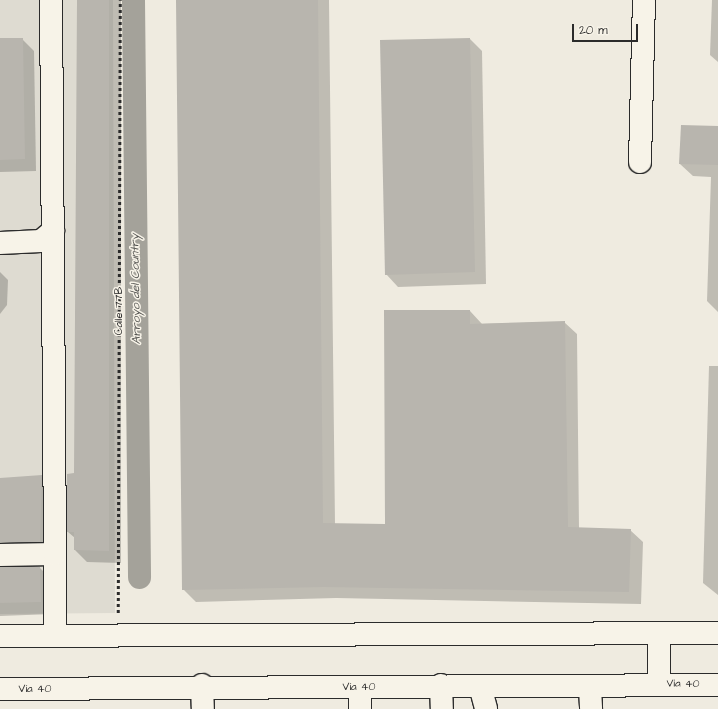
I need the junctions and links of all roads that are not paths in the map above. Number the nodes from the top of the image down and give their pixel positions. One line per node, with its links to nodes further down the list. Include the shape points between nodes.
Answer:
1 (52, 0): 4 (main road)
2 (644, 0): 3 (main road)
3 (640, 162)
4 (53, 231): 5 (main road, via 41,241); 6 (main road)
5 (0, 243)
6 (55, 554): 7 (main road); 11 (main road)
7 (0, 555)
8 (659, 634): 9 (main road); 11 (main road); 12 (main road)
9 (718, 634)
10 (0, 636): 11 (main road)
11 (55, 636)
12 (659, 684): 13 (main road, Vía 40); 18 (main road, Vía 40)
13 (718, 684)
14 (202, 685): 17 (main road, Vía 40); 19 (main road, Vía 40); 20 (main road)
15 (441, 685): 16 (main road, Vía 40); 17 (main road, Vía 40); 22 (main road)
16 (480, 686): 18 (main road, Vía 40); 23 (main road)
17 (360, 687): 21 (main road)
18 (590, 688): 24 (main road)
19 (0, 689)
20 (203, 709)
21 (360, 709)
22 (442, 709)
23 (486, 709)
24 (591, 709)

